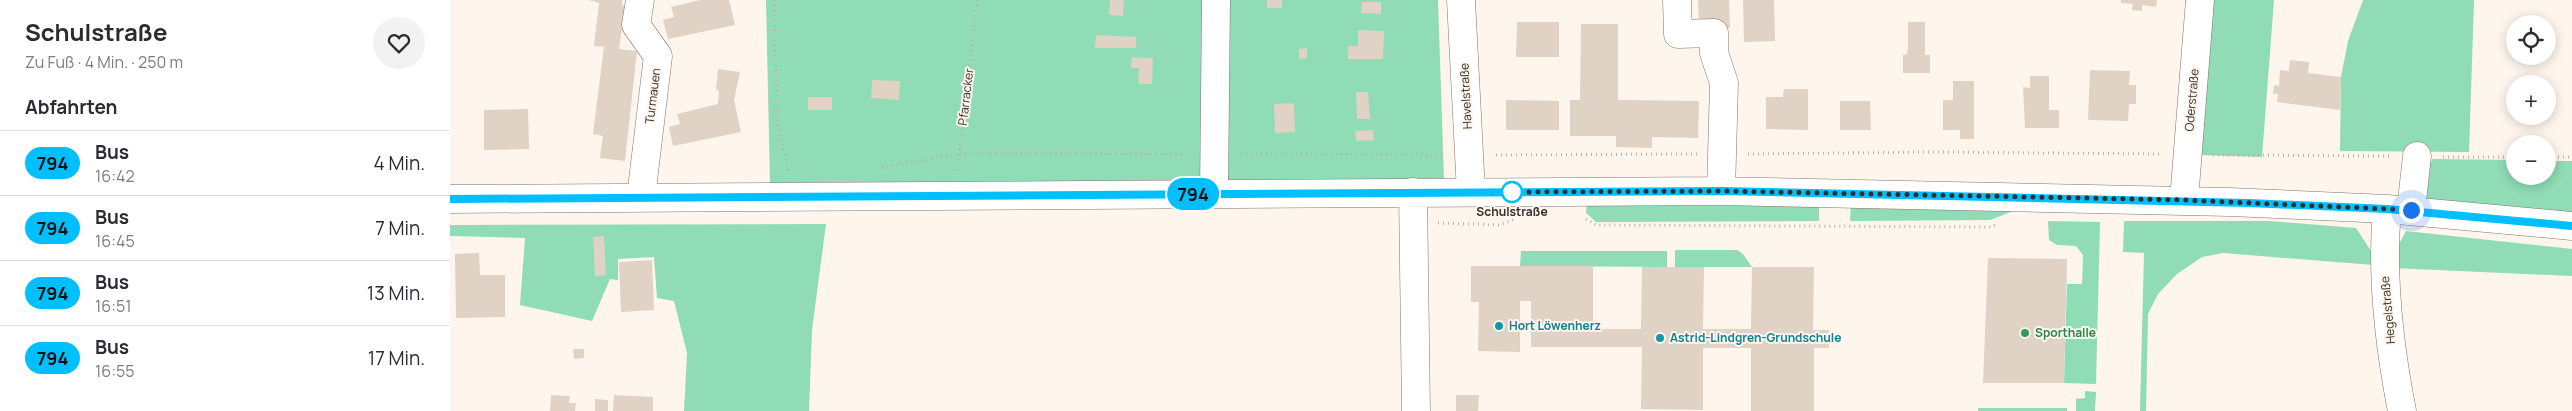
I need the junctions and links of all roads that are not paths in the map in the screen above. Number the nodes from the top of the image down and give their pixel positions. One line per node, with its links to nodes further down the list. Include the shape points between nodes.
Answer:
1 (640, 0): 11 (street, Turmauen, via 636,24 658,56)
2 (1216, 0): 10 (street)
3 (1461, 0): 9 (street, Havelstraße)
4 (1677, 0): 7 (street, via 1678,34 1714,34 1714,53 1724,83)
5 (2200, 0): 13 (street, Oderstraße)
6 (2417, 156): 14 (street, Hegelstraße)
7 (1721, 191): 9 (street); 13 (street)
8 (1413, 192): 9 (street); 10 (street); 16 (street)
9 (1471, 192)
10 (1214, 194): 11 (street)
11 (641, 198): 12 (street)
12 (450, 199)
13 (2184, 200): 14 (street)
14 (2399, 210): 15 (street); 17 (street, Hegelstraße, via 2384,267 2394,369)
15 (2572, 226)
16 (1416, 411)
17 (2402, 411)

